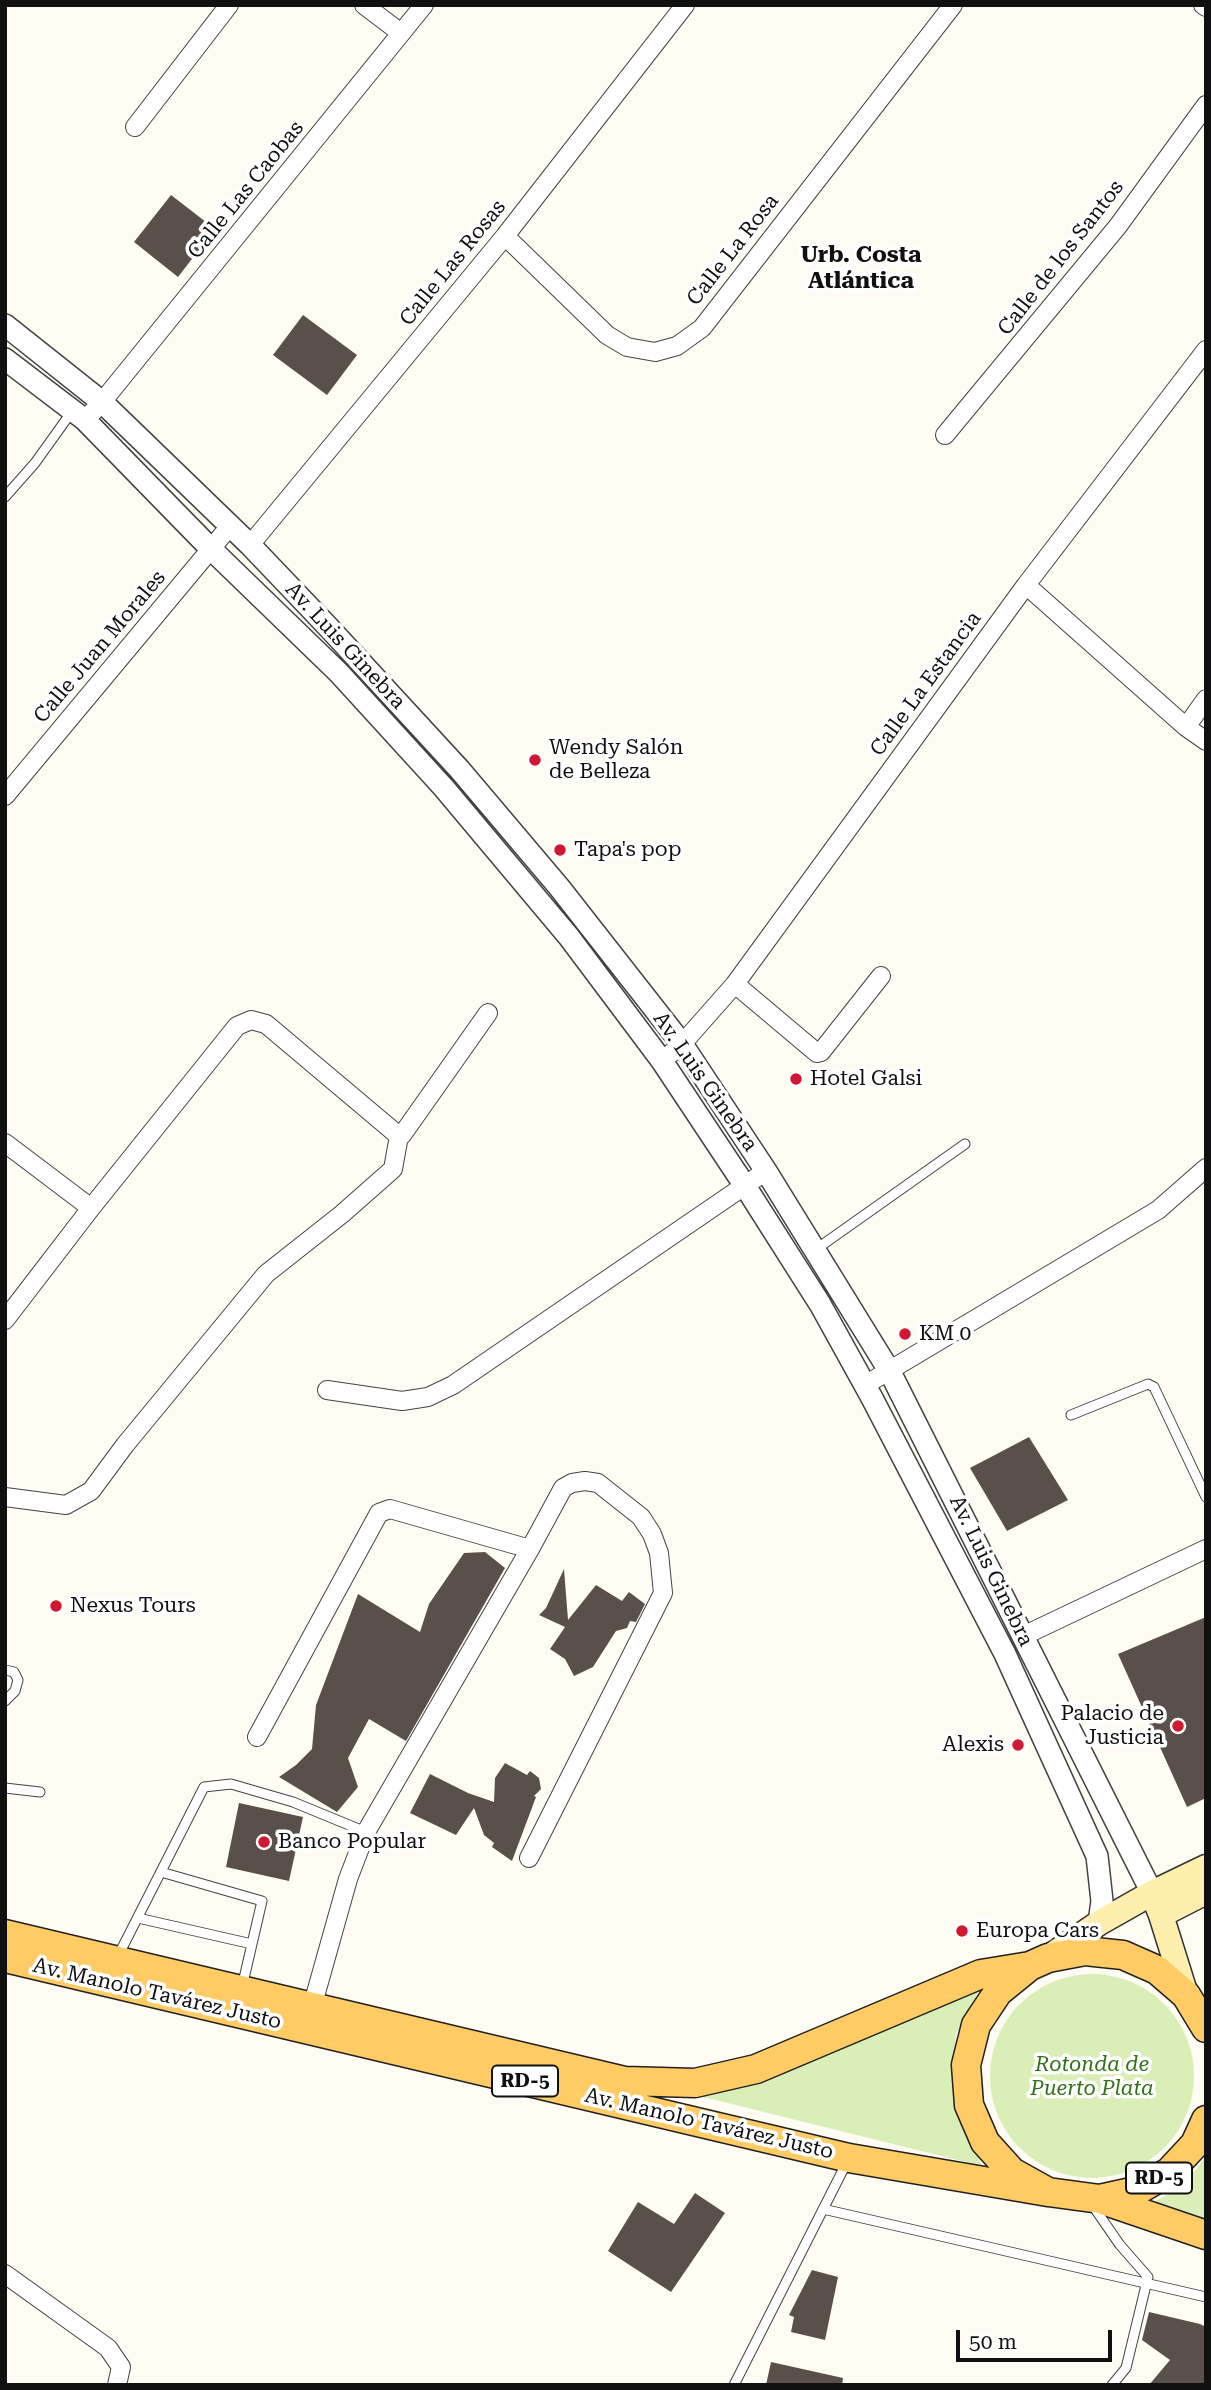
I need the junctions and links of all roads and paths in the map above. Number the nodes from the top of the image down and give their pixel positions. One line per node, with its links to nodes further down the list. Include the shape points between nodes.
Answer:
1 (229, 5): 8 (street)
2 (364, 5): 6 (street)
3 (424, 5): 6 (street, Calle Las Caobas)
4 (685, 5): 9 (street, Calle Las Rosas)
5 (953, 5): 9 (street, Calle La Rosa, via 702,328 677,346 655,352 628,347 607,335)
6 (401, 33): 13 (street, Calle Las Caobas)
7 (1206, 105): 15 (street, Calle de los Santos, via 1118,226)
8 (135, 127)
9 (505, 236): 18 (street, Calle Las Rosas)
10 (5, 325): 13 (street, Av. Luis Ginebra)
11 (1206, 350): 20 (street, Calle La Estancia)
12 (5, 359): 14 (street, Av. Luis Ginebra)
13 (102, 402): 14 (street, Calle Las Caobas); 17 (street, Av. Luis Ginebra)
14 (79, 415): 16 (lane); 19 (street, Av. Luis Ginebra)
15 (945, 435)
16 (5, 497)
17 (230, 527): 18 (street, Av. Luis Ginebra); 19 (street, Calle Juan Morales)
18 (250, 545): 28 (street, Av. Luis Ginebra, via 470,781)
19 (211, 549): 24 (street, Calle Juan Morales); 29 (street, Av. Luis Ginebra, via 340,673 444,788 569,937)
20 (1027, 585): 22 (street); 26 (street, Calle La Estancia)
21 (1206, 699): 22 (street)
22 (1186, 727): 23 (street)
23 (1206, 741)
24 (5, 796)
25 (881, 976): 26 (street, via 817,1053)
26 (735, 984): 28 (street, Calle La Estancia)
27 (488, 1013): 30 (street)
28 (682, 1044): 29 (street, Calle La Estancia); 34 (street, Av. Luis Ginebra)
29 (662, 1061): 35 (street, Av. Luis Ginebra)
30 (399, 1136): 36 (street, via 266,1024 251,1020 237,1026); 43 (street, via 393,1169 266,1274 91,1491 66,1505)
31 (5, 1143): 36 (street)
32 (965, 1144): 37 (lane)
33 (1206, 1168): 39 (street, via 1158,1210)
34 (766, 1171): 35 (street); 37 (street, Av. Luis Ginebra)
35 (745, 1186): 40 (street, Av. Luis Ginebra); 41 (street, via 453,1385 428,1397 402,1401)
36 (90, 1208): 38 (street)
37 (815, 1250): 39 (street, Av. Luis Ginebra)
38 (5, 1320)
39 (890, 1372): 40 (street); 47 (street, Av. Luis Ginebra)
40 (865, 1385): 60 (street, Av. Luis Ginebra, via 1005,1654 1097,1856 1102,1901)
41 (327, 1390)
42 (1071, 1415): 44 (lane, via 1148,1384 1154,1387)
43 (5, 1497)
44 (1206, 1497)
45 (530, 1549): 50 (street, via 390,1509 379,1513); 53 (street); 54 (street, via 563,1488 585,1481 598,1483 641,1517 652,1534 663,1593)
46 (1206, 1549): 47 (street)
47 (1023, 1636): 58 (street, Av. Luis Ginebra)
48 (5, 1670): 49 (lane, via 15,1672 18,1680)
49 (5, 1701)
50 (257, 1737)
51 (5, 1788): 52 (lane)
52 (40, 1792)
53 (366, 1832): 56 (lane, via 293,1802 232,1784 204,1787); 68 (street)
54 (529, 1858)
55 (1206, 1867): 58 (main road)
56 (161, 1872): 59 (lane); 62 (lane, via 262,1901)
57 (1206, 1892): 58 (main road)
58 (1157, 1904): 60 (main road); 67 (main road, Av. Luis Ginebra)
59 (138, 1917): 62 (lane); 64 (lane)
60 (1099, 1923): 65 (main road)
61 (5, 1934): 64 (main road, Av. Manolo Tavárez Justo / RD-5)
62 (252, 1944): 66 (lane)
63 (5, 1958): 71 (main road, Av. Manolo Tavárez Justo / RD-5)
64 (116, 1960): 66 (main road, Av. Manolo Tavárez Justo / RD-5)
65 (1039, 1962): 67 (main road, RD-5, via 1085,1951 1123,1955 1157,1970); 68 (main road, Av. Manolo Tavárez Justo / RD-5, via 981,1974 756,2069 695,2083 625,2081); 72 (main road, RD-5, via 998,1992 976,2025 966,2065 969,2105 985,2142 1012,2172)
66 (241, 1990): 68 (main road, Av. Manolo Tavárez Justo / RD-5)
67 (1186, 1995): 69 (main road, RD-5)
68 (312, 2007)
69 (1206, 2028)
70 (1206, 2120): 73 (main road, RD-5, via 1195,2144 1169,2172 1136,2191)
71 (849, 2158): 72 (main road, Av. Manolo Tavárez Justo / RD-5); 74 (lane)
72 (1048, 2192): 73 (main road, RD-5)
73 (1094, 2199): 75 (main road, RD-5); 77 (lane, via 1121,2245 1148,2277)
74 (823, 2209): 77 (lane); 80 (lane)
75 (1206, 2235)
76 (5, 2274): 79 (street, via 108,2348)
77 (1147, 2283): 78 (lane); 81 (lane, via 1126,2368)
78 (1206, 2297)
79 (119, 2376)
80 (734, 2385)
81 (1112, 2385)

